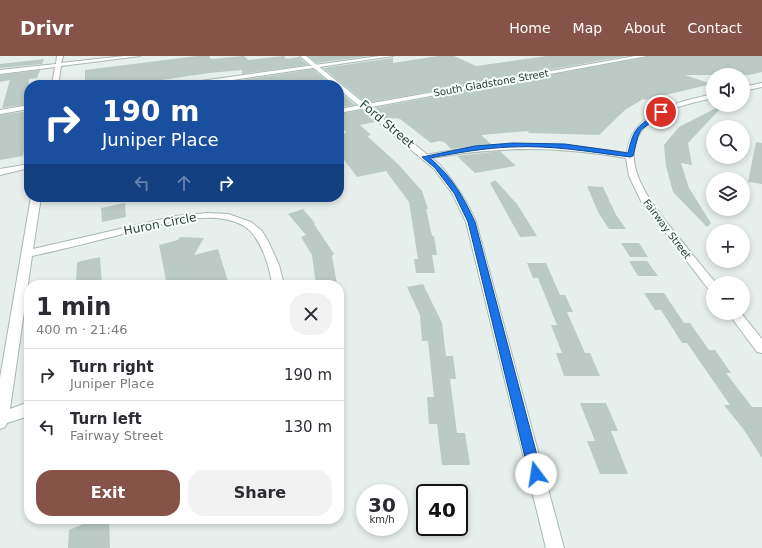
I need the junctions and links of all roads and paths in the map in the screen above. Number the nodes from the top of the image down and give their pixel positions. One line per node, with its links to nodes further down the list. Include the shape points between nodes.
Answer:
1 (60, 56): 6 (street)
2 (137, 56): 6 (street)
3 (304, 56): 7 (street, Ford Street)
4 (390, 56): 7 (street)
5 (644, 56): 16 (street, South Gladstone Street)
6 (58, 65): 8 (street); 9 (street)
7 (316, 67): 10 (street); 11 (street, Ford Street)
8 (0, 72)
9 (56, 80)
10 (223, 80)
11 (332, 80)
12 (762, 85): 13 (street)
13 (750, 88)
14 (344, 89): 16 (street, Ford Street)
15 (706, 98): 20 (street, Fairway Street, via 670,108 650,120 635,136)
16 (365, 106): 18 (street, South Gladstone Street); 21 (street, Ford Street)
17 (24, 109): 19 (street)
18 (344, 109)
19 (0, 112)
20 (630, 156): 21 (street, via 565,146 513,145 475,148); 26 (street, Fairway Street, via 631,168 639,190 661,223)
21 (425, 157): 33 (street, Ford Street, via 458,192 472,222)
22 (24, 167): 23 (street)
23 (0, 172)
24 (35, 202): 25 (street)
25 (27, 254): 27 (street, Huron Circle, via 176,219 199,216 224,217 248,225 256,231 263,240 276,269); 31 (street)
26 (706, 278)
27 (277, 280)
28 (740, 320): 29 (street)
29 (762, 348)
30 (24, 411): 31 (street)
31 (0, 418): 32 (street)
32 (0, 422)
33 (554, 548)

